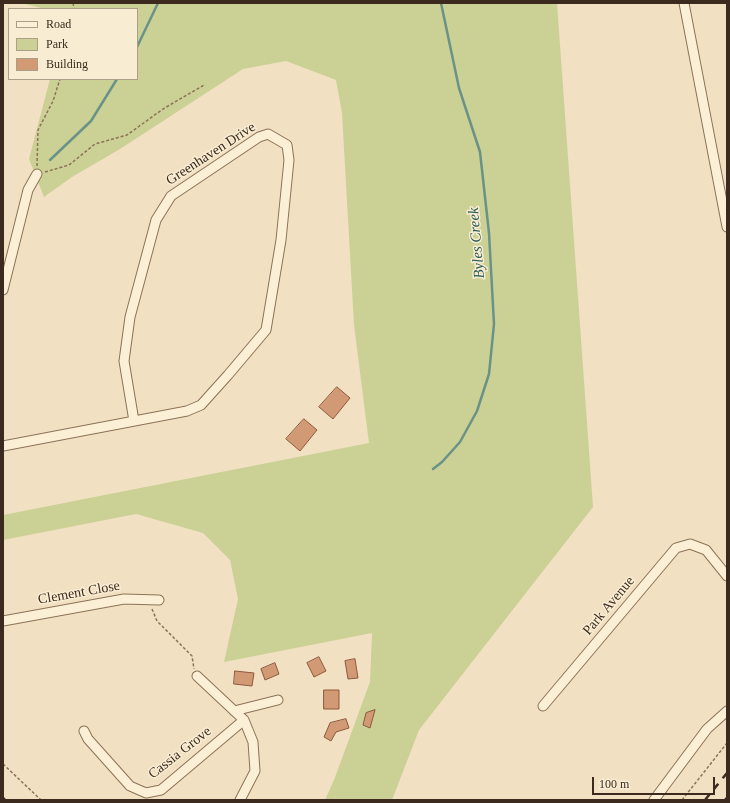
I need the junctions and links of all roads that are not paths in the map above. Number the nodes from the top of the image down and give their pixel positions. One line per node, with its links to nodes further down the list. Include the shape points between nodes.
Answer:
1 (684, 3): 3 (street)
2 (37, 174): 4 (street, via 28,190)
3 (727, 227)
4 (3, 290)
5 (134, 421): 5 (street, Greenhaven Drive, via 187,411 201,405 266,330 281,240 288,160 287,145 268,134 259,137 171,196 156,220 130,318 124,361); 6 (street, Greenhaven Drive)
6 (3, 446)
7 (727, 576): 12 (street, Park Avenue, via 706,550 690,544 676,548)
8 (160, 600): 9 (street, Clement Close, via 124,599)
9 (3, 621)
10 (197, 676): 13 (street)
11 (278, 700): 13 (street)
12 (543, 706)
13 (234, 711): 15 (street)
14 (727, 711): 18 (street, via 707,729)
15 (244, 720): 16 (street, Cassia Grove, via 161,790 146,793 130,786 88,739); 17 (street, via 253,742 255,772)
16 (84, 731)
17 (240, 800)
18 (654, 800)

